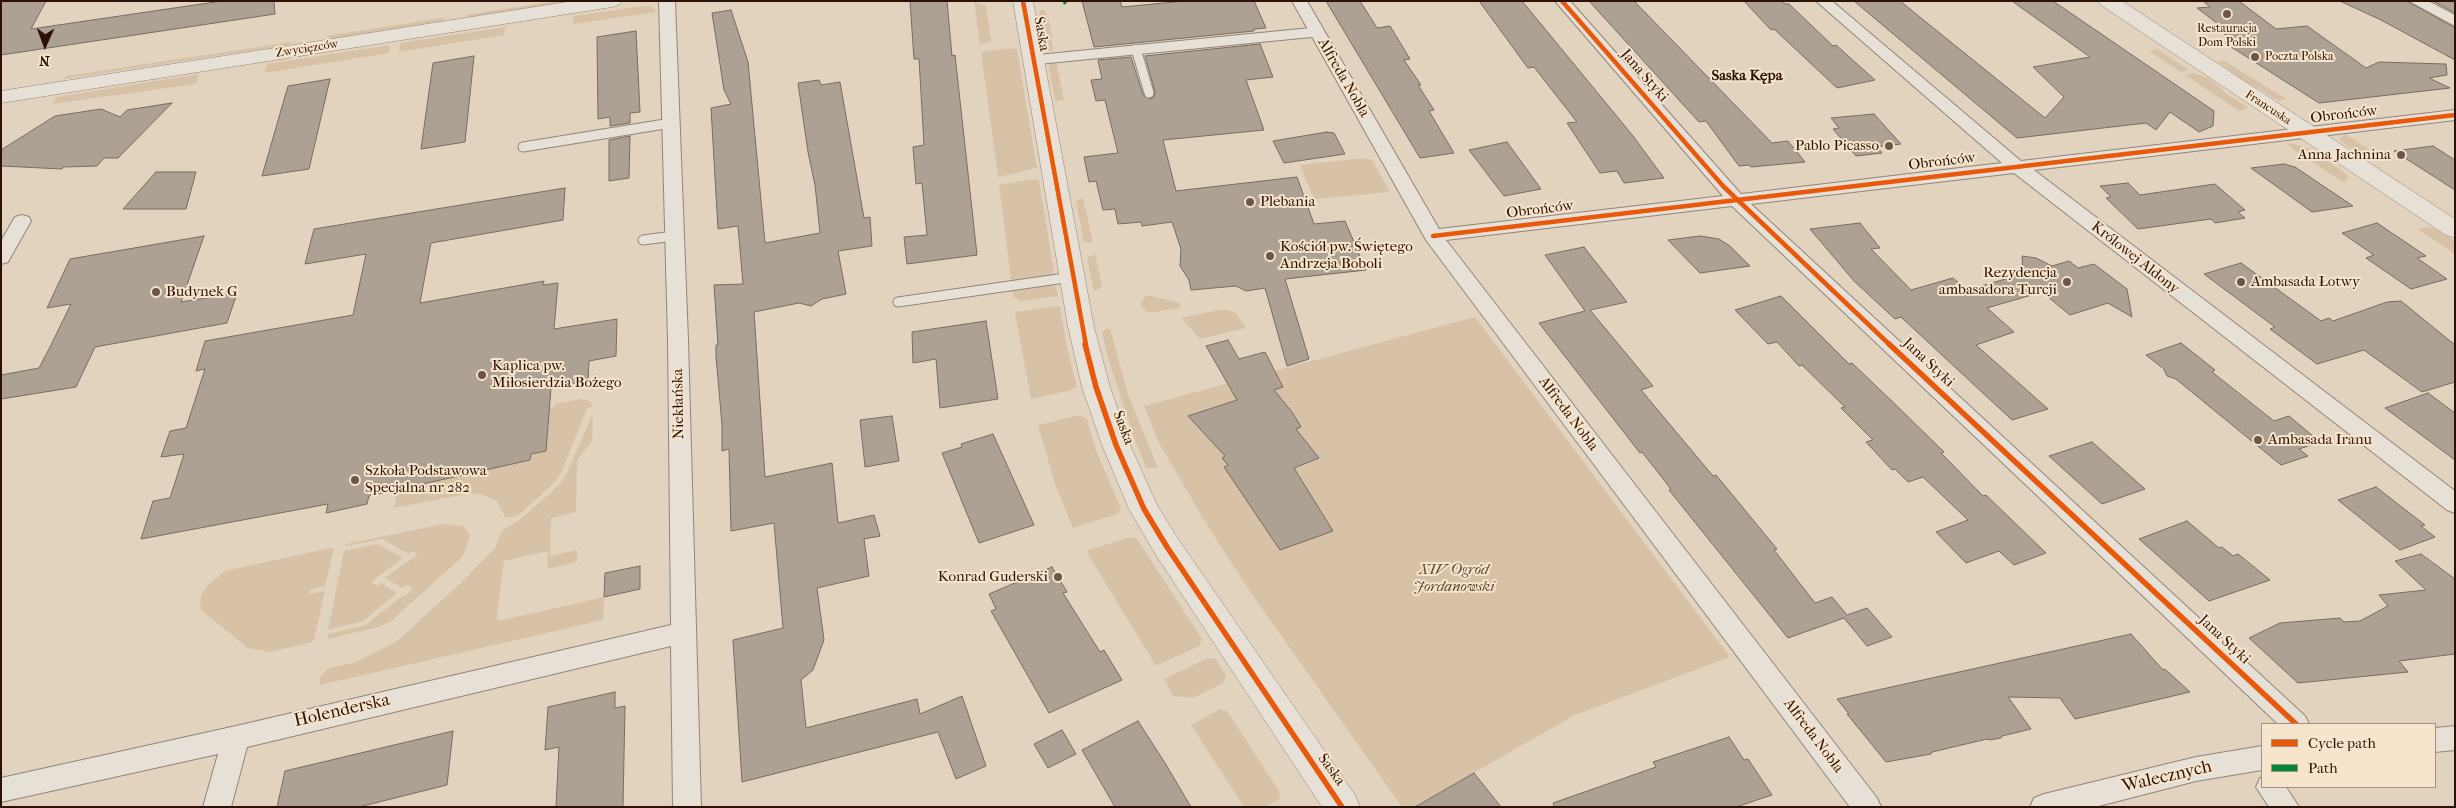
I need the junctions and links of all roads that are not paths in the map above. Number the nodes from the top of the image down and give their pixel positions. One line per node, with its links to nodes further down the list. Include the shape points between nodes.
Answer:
1 (612, 1): 14 (street, Zwycięzców)
2 (667, 1): 16 (street, Niekłańska)
3 (1022, 1): 12 (street, Saska)
4 (1299, 1): 10 (street, Alfreda Nobla)
5 (1562, 1): 20 (street, Jana Styki)
6 (1824, 1): 19 (street, Królowej Aldony)
7 (2108, 1): 17 (street, Francuska)
8 (2416, 1): 9 (street)
9 (2455, 21)
10 (1316, 32): 11 (lane); 24 (street, Alfreda Nobla)
11 (1136, 49): 12 (lane); 13 (lane)
12 (1033, 60): 27 (street, Saska)
13 (1150, 93)
14 (1, 96)
15 (2455, 115): 17 (street, Obrońców)
16 (671, 123): 18 (lane); 23 (street, Niekłańska)
17 (2305, 132): 19 (street, Obrońców); 22 (street, Francuska)
18 (523, 147)
19 (2016, 166): 20 (street, Obrońców); 29 (street, Królowej Aldony)
20 (1736, 199): 24 (street, Obrońców); 31 (street, Jana Styki)
21 (22, 221): 26 (street)
22 (2455, 230)
23 (674, 236): 25 (lane); 30 (street, Niekłańska)
24 (1433, 236): 41 (street, Alfreda Nobla)
25 (643, 240)
26 (1, 258)
27 (1072, 278): 28 (lane); 40 (street, Saska, via 1104,414 1144,509 1173,558)
28 (898, 302)
29 (2455, 504)
30 (684, 633): 32 (street, Holenderska); 39 (street, Niekłańska)
31 (2295, 723)
32 (236, 738): 37 (street, Holenderska); 38 (street)
33 (2455, 738): 34 (street)
34 (2436, 740)
35 (2258, 765): 42 (street, Walecznych, via 2196,769)
36 (2271, 788): 43 (street)
37 (1, 790)
38 (217, 807)
39 (687, 807)
40 (1342, 807)
41 (1867, 807)
42 (2044, 807)
43 (2284, 807)

